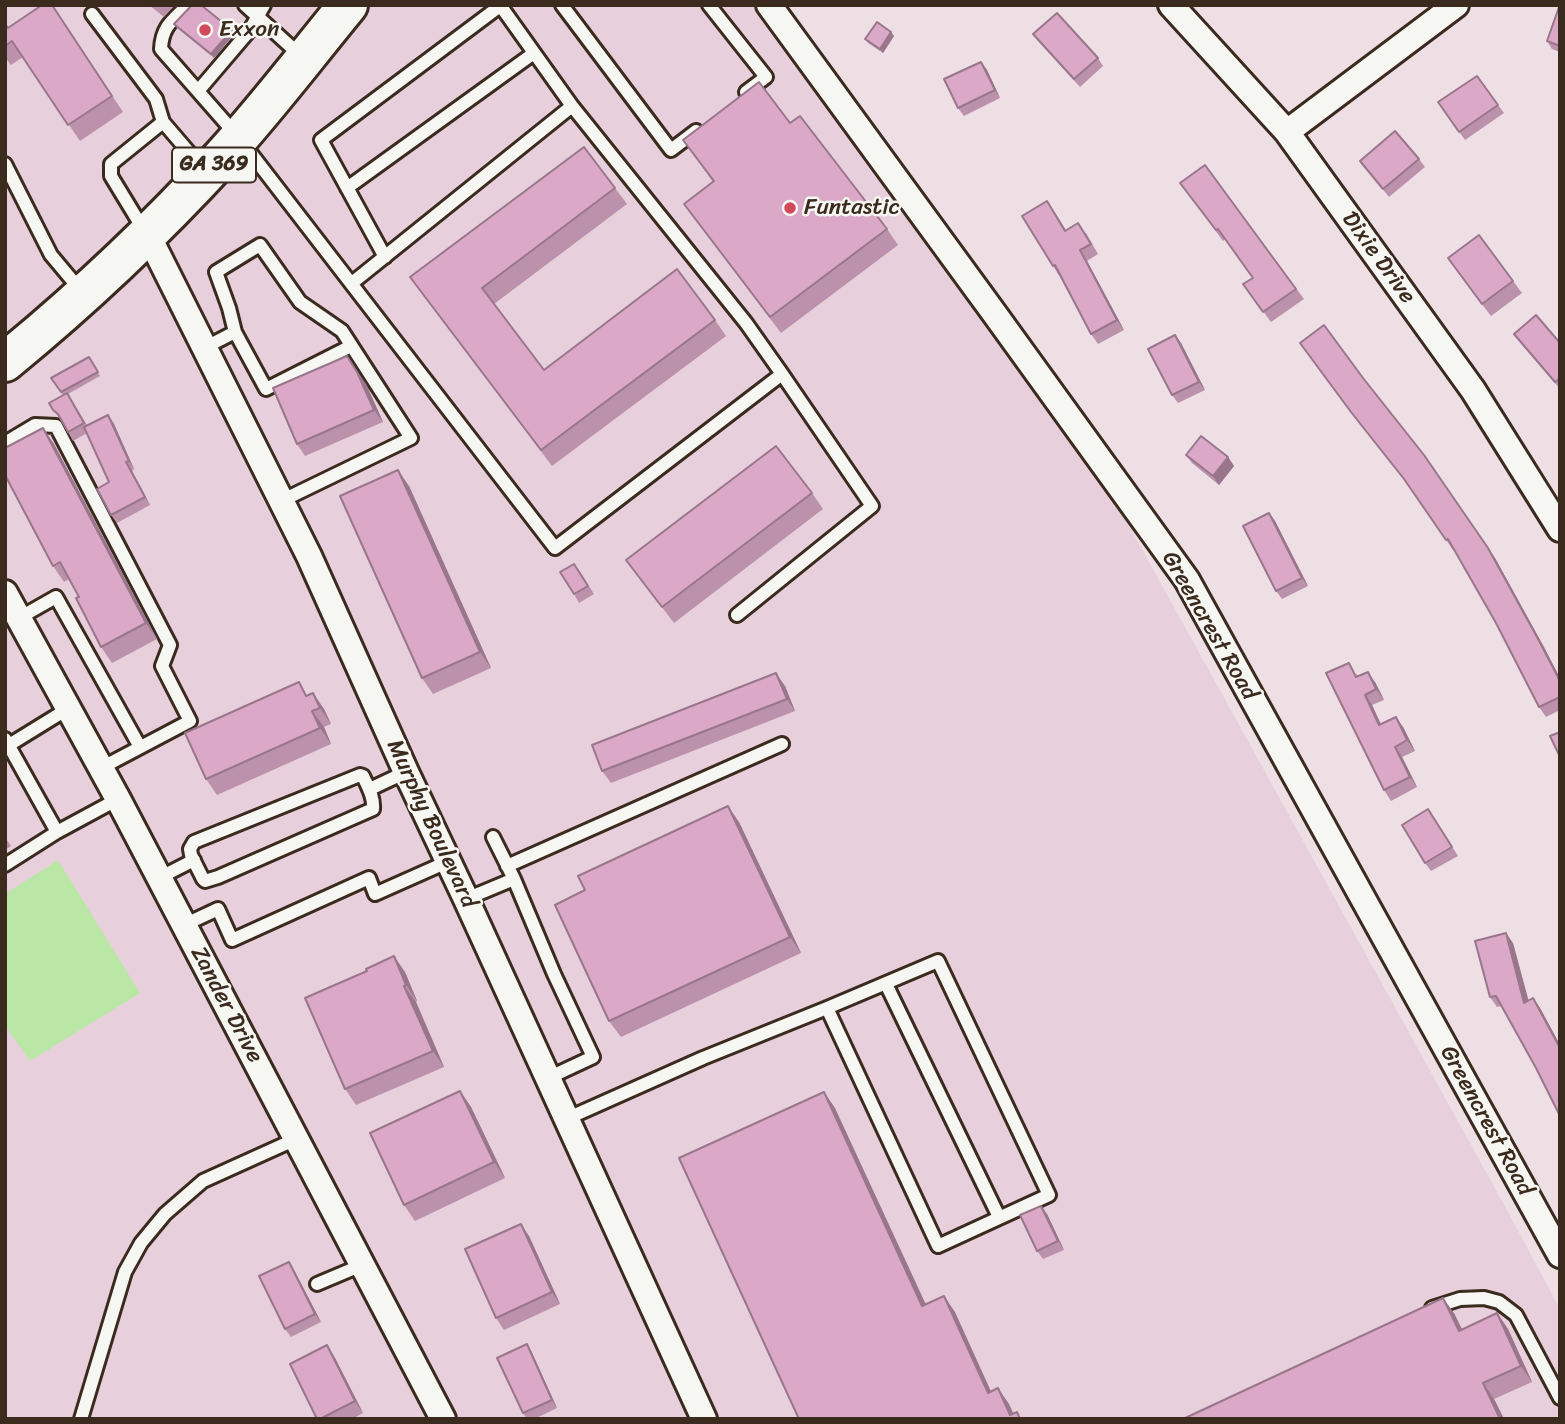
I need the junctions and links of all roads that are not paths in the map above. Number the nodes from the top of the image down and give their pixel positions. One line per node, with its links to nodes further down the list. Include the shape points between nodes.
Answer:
1 (188, 5): 14 (lane, via 165,27 161,49)
2 (245, 5): 10 (lane)
3 (348, 5): 13 (main road, GA 369)
4 (562, 5): 18 (lane, via 671,150)
5 (709, 5): 15 (lane, via 766,77)
6 (769, 5): 63 (street, Greencrest Road, via 1186,580)
7 (1171, 5): 19 (street, Dixie Drive)
8 (1456, 5): 19 (street)
9 (500, 6): 12 (lane); 23 (lane, via 321,140)
10 (261, 11): 13 (lane); 14 (lane)
11 (92, 15): 17 (lane, via 156,99)
12 (534, 53): 16 (lane); 23 (lane)
13 (304, 59): 20 (main road, GA 369)
14 (198, 90): 20 (lane)
15 (734, 101)
16 (572, 106): 25 (lane); 32 (lane)
17 (163, 122): 22 (lane); 24 (lane, via 111,164 111,176)
18 (702, 126)
19 (1287, 132): 35 (street, Dixie Drive, via 1472,390)
20 (239, 138): 22 (main road, GA 369); 26 (lane)
21 (5, 164): 27 (lane, via 51,255)
22 (207, 173): 24 (main road, GA 369)
23 (347, 188): 25 (lane)
24 (148, 235): 27 (main road, GA 369); 30 (street, Murphy Boulevard)
25 (385, 257): 26 (lane)
26 (352, 283): 32 (lane, via 555,548)
27 (84, 294): 31 (main road, GA 369)
28 (235, 332): 29 (lane, via 266,389); 29 (lane, via 216,272 260,245 300,302 342,331); 30 (lane)
29 (351, 346): 34 (lane, via 411,438)
30 (204, 348): 34 (street, Murphy Boulevard)
31 (5, 362)
32 (782, 374): 37 (lane, via 872,506)
33 (5, 443): 42 (lane, via 35,425 56,426 170,645 162,666 190,721)
34 (281, 501): 44 (street, Murphy Boulevard)
35 (1560, 529)
36 (5, 593): 38 (street, Zander Drive)
37 (737, 615)
38 (19, 618): 39 (street, Zander Drive); 42 (lane, via 56,597)
39 (69, 708): 40 (lane); 43 (street, Zander Drive)
40 (7, 742): 47 (lane)
41 (782, 744): 52 (lane)
42 (140, 747): 43 (lane)
43 (101, 768): 46 (street, Zander Drive)
44 (406, 772): 45 (lane); 50 (street, Murphy Boulevard)
45 (370, 789): 49 (lane, via 362,775 347,780 194,842 190,849); 49 (lane, via 373,809 218,877 205,881)
46 (118, 799): 47 (lane); 53 (street, Zander Drive)
47 (57, 832): 51 (lane)
48 (493, 837): 52 (lane)
49 (194, 860): 53 (lane)
50 (447, 862): 55 (street, Murphy Boulevard); 56 (lane, via 375,894 369,878 232,940 218,909)
51 (5, 865)
52 (507, 866): 54 (lane)
53 (159, 878): 56 (street, Zander Drive)
54 (514, 879): 55 (lane); 59 (lane, via 593,1057)
55 (466, 899): 59 (street, Murphy Boulevard)
56 (184, 925): 61 (street, Zander Drive)
57 (886, 984): 58 (lane); 62 (lane); 62 (lane, via 938,961 1049,1195)
58 (827, 1009): 60 (lane); 62 (lane, via 938,1246)
59 (548, 1078): 60 (street, Murphy Boulevard)
60 (566, 1119): 70 (street, Murphy Boulevard)
61 (296, 1139): 64 (street, Zander Drive); 68 (lane, via 203,1181 165,1214 141,1243 125,1272)
62 (999, 1217)
63 (1560, 1255)
64 (362, 1265): 65 (lane); 69 (street, Zander Drive)
65 (317, 1284)
66 (1424, 1312): 67 (lane, via 1460,1299 1499,1302 1516,1315)
67 (1560, 1398)
68 (81, 1419)
69 (443, 1419)
70 (704, 1419)

